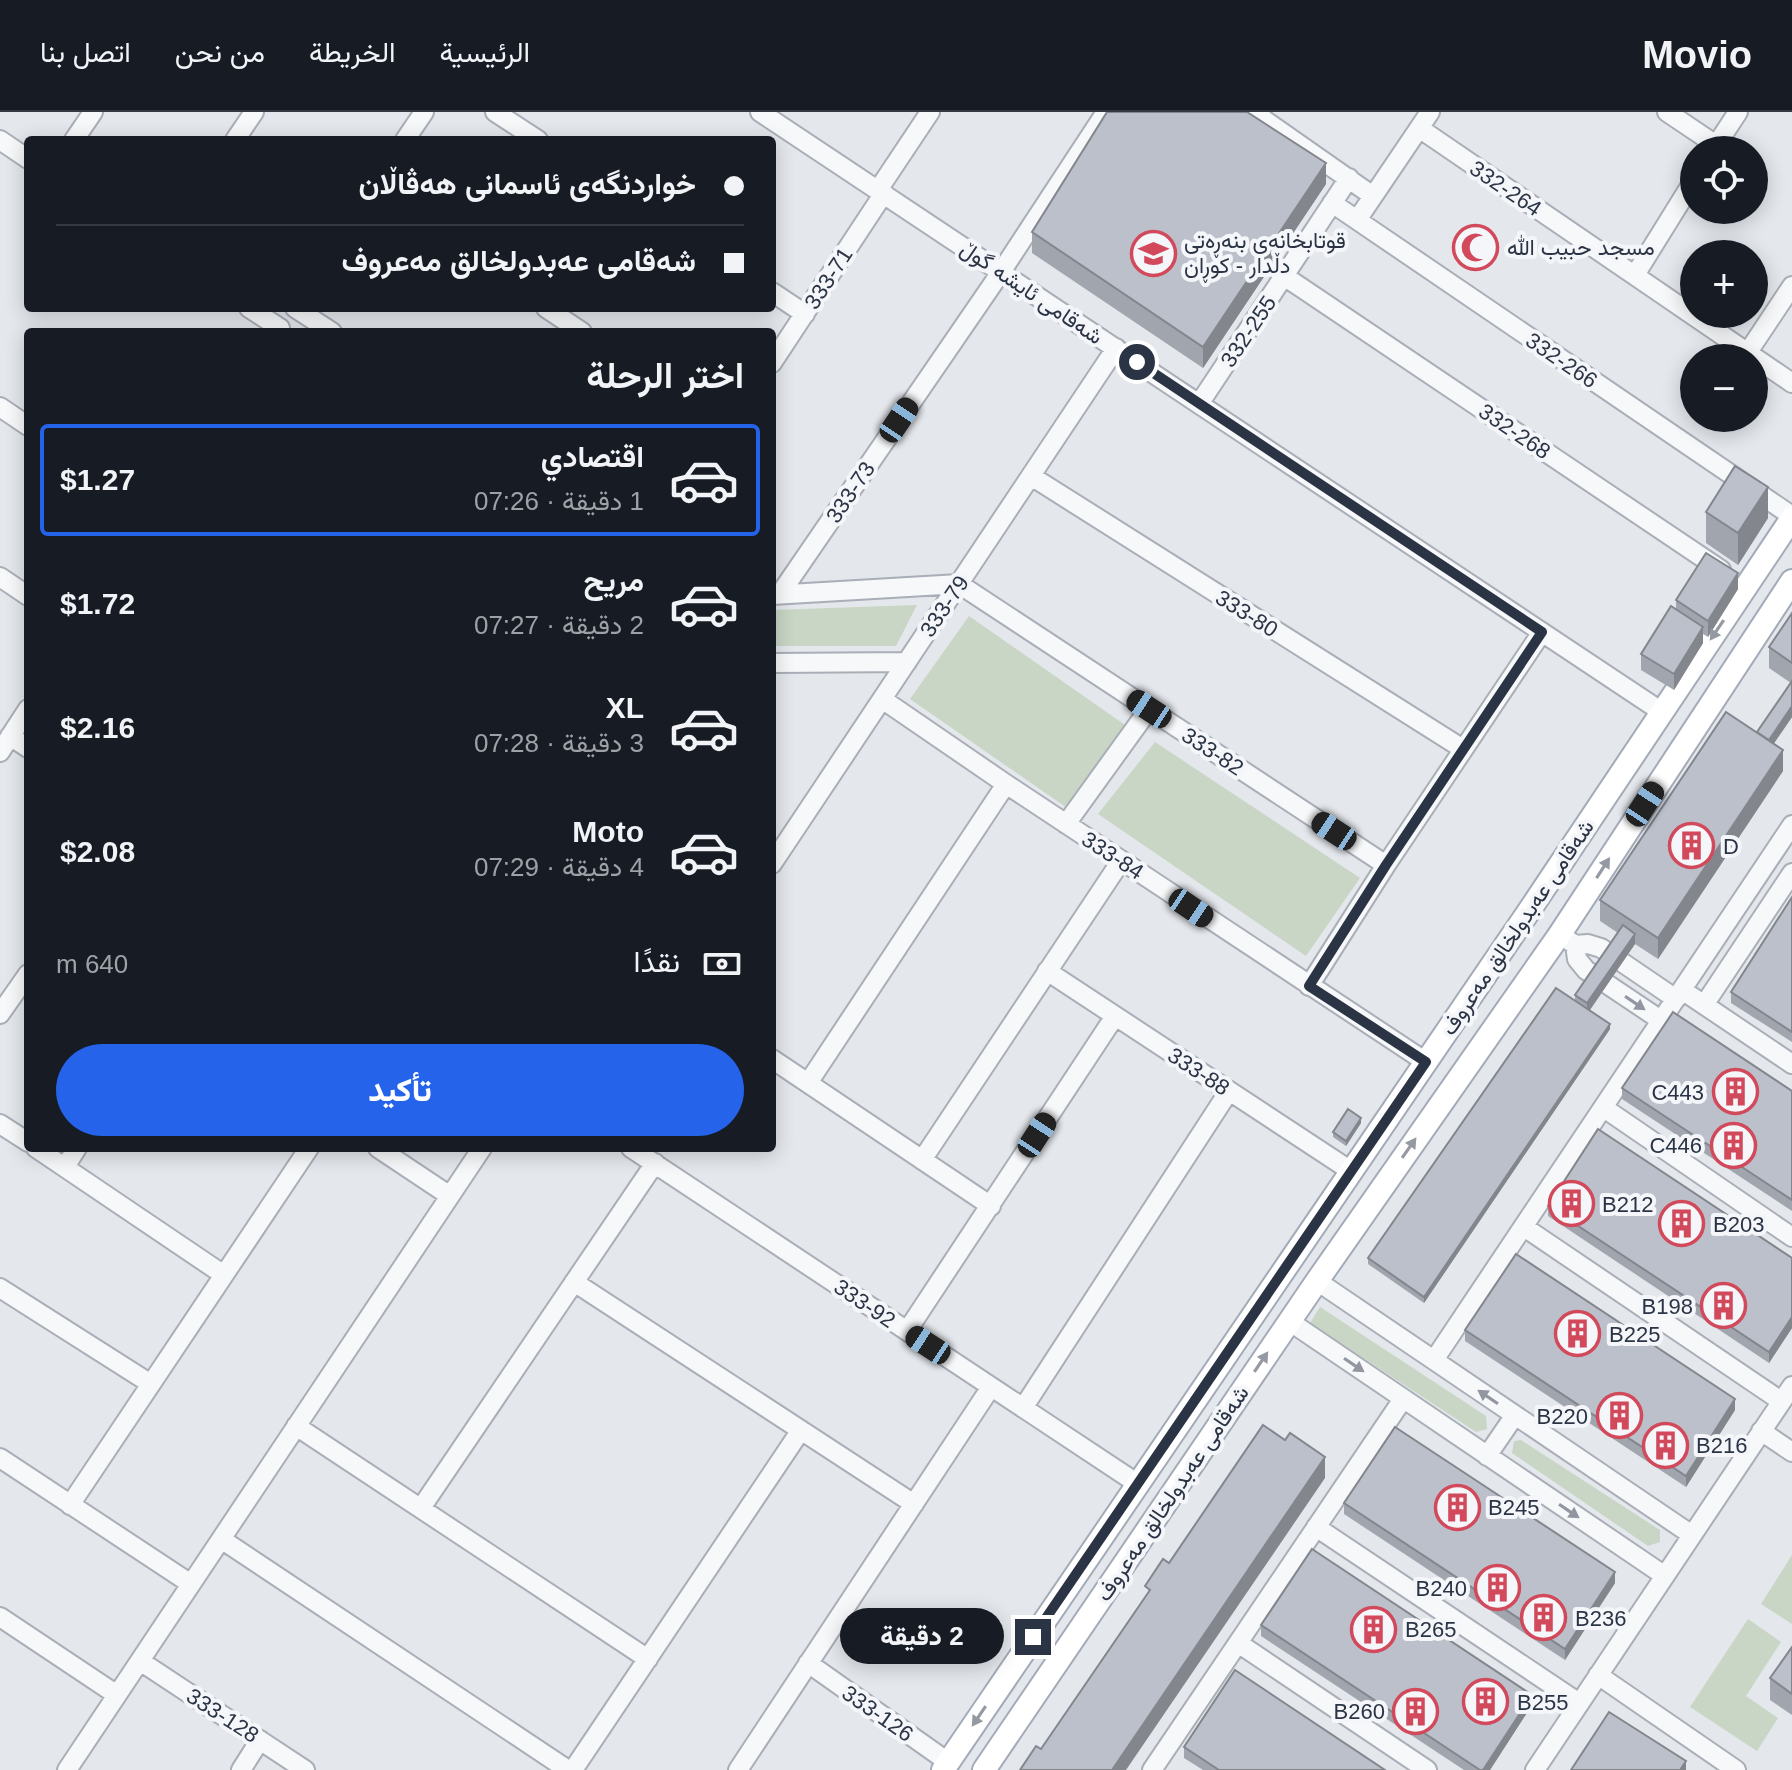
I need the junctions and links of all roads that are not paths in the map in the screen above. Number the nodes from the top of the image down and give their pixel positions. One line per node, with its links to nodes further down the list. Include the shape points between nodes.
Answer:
1 (93, 112): 12 (street)
2 (254, 112): 13 (street)
3 (424, 112): 14 (street)
4 (495, 112): 15 (street)
5 (760, 112): 21 (street, شەقامی ئایشە گوڵ)
6 (930, 112): 21 (street, 333-71)
7 (1106, 112): 26 (street, 333-73)
8 (1253, 112): 20 (street)
9 (1667, 112): 16 (street)
10 (1738, 112): 17 (street)
11 (1424, 120): 22 (street); 27 (street, 332-264)
12 (77, 136)
13 (238, 136)
14 (408, 136)
15 (532, 136)
16 (1700, 136)
17 (1722, 136)
18 (0, 140): 19 (street)
19 (24, 156)
20 (1349, 178): 22 (street); 23 (street, 332-255)
21 (881, 192): 26 (street, شەقامی ئایشە گوڵ); 34 (street, 333-71)
22 (1373, 196): 25 (street)
23 (1332, 203): 25 (street, 332-266); 28 (street, 332-255)
24 (1680, 203): 27 (street)
25 (1357, 220): 48 (street, 332-266)
26 (1001, 272): 40 (street, شەقامی ئایشە گوڵ); 54 (street, 333-73)
27 (1635, 275): 38 (street, 332-264)
28 (1284, 276): 44 (street, 332-255); 52 (street, 332-268)
29 (1792, 286): 39 (street)
30 (776, 295): 34 (street)
31 (254, 312): 35 (street)
32 (300, 312): 36 (street)
33 (552, 312): 37 (street)
34 (805, 314): 41 (street, 333-71)
35 (276, 328)
36 (326, 328)
37 (576, 328)
38 (1736, 344)
39 (1753, 344)
40 (1116, 348): 44 (street, شەقامی ئایشە گوڵ); 47 (street, 333-79)
41 (776, 357)
42 (1768, 366): 43 (street, 332-264)
43 (1792, 383)
44 (1199, 404): 55 (street, شەقامی ئایشە گوڵ)
45 (0, 407): 46 (street)
46 (24, 423)
47 (1031, 476): 51 (street, 333-79); 63 (street, 333-80)
48 (1792, 517): 52 (main road, شەقامی عەبدولخالق مەعروف)
49 (0, 577): 53 (street)
50 (1792, 581): 72 (main road, شەقامی عەبدولخالق مەعروف, one-way to 50)
51 (959, 584): 54 (street); 56 (street, 333-79); 59 (street, 333-82)
52 (1746, 587): 60 (main road, شەقامی عەبدولخالق مەعروف, one-way to 60)
53 (24, 593)
54 (776, 594)
55 (1542, 632): 60 (street, شەقامی ئایشە گوڵ); 63 (street)
56 (907, 662): 57 (street); 58 (street, 333-79)
57 (776, 663)
58 (882, 699): 64 (street, 333-84); 67 (street, 333-79)
59 (1149, 709): 65 (street); 69 (street, 333-82)
60 (1662, 712): 71 (main road, شەقامی عەبدولخالق مەعروف)
61 (24, 715): 62 (street)
62 (5, 744)
63 (1463, 749): 69 (street)
64 (1006, 784): 65 (street, 333-84); 84 (street)
65 (1066, 824): 68 (street, 333-84)
66 (1791, 827): 76 (street)
67 (776, 858)
68 (1121, 861): 73 (street); 75 (street, 333-84)
69 (1386, 865): 75 (street)
70 (1792, 873): 77 (street)
71 (1529, 911): 72 (main road); 82 (main road, شەقامی عەبدولخالق مەعروف)
72 (1568, 940): 76 (street, via 1601,948); 80 (street, one-way to 80, via 1586,970); 104 (main road, شەقامی عەبدولخالق مەعروف, one-way to 72)
73 (1047, 971): 79 (street, 333-88); 95 (street)
74 (24, 980): 78 (street)
75 (1309, 986): 82 (street, 333-84)
76 (1679, 995): 77 (street); 80 (street)
77 (1704, 1005): 83 (street)
78 (0, 1014)
79 (1115, 1016): 85 (street, 333-88); 100 (street)
80 (1662, 1021): 86 (street)
81 (776, 1062): 84 (street)
82 (1426, 1062): 98 (main road, شەقامی عەبدولخالق مەعروف)
83 (1792, 1064)
84 (808, 1083): 95 (street)
85 (1229, 1091): 98 (street, 333-88); 114 (street)
86 (1604, 1108): 101 (street); 102 (street)
87 (0, 1124): 88 (street)
88 (24, 1139)
89 (42, 1152): 97 (street)
90 (74, 1152): 97 (street)
91 (306, 1152): 103 (street)
92 (384, 1152): 99 (street)
93 (479, 1152): 99 (street)
94 (637, 1152): 96 (street, 333-92)
95 (922, 1160): 100 (street)
96 (655, 1163): 105 (street); 108 (street, 333-92)
97 (65, 1167): 103 (street)
98 (1351, 1171): 122 (main road, شەقامی عەبدولخالق مەعروف)
99 (450, 1196): 116 (street)
100 (991, 1206): 108 (street)
101 (1524, 1227): 109 (street); 112 (street)
102 (1792, 1237)
103 (224, 1275): 110 (street)
104 (1317, 1281): 107 (main road, شەقامی عەبدولخالق مەعروف); 109 (street)
105 (574, 1282): 117 (street); 125 (street)
106 (0, 1288): 110 (street)
107 (1289, 1321): 113 (street, one-way to 113); 138 (main road, شەقامی عەبدولخالق مەعروف, one-way to 107)
108 (907, 1331): 111 (street, 333-92)
109 (1434, 1360): 115 (street, one-way to 109)
110 (151, 1384): 124 (street)
111 (991, 1387): 114 (street, 333-92); 123 (street)
112 (1787, 1394): 118 (street)
113 (1403, 1399): 120 (street); 126 (street)
114 (1023, 1408): 122 (street, 333-92)
115 (1515, 1415): 120 (street); 127 (street)
116 (296, 1426): 125 (street); 128 (street)
117 (801, 1430): 123 (street); 133 (street)
118 (1761, 1431): 119 (street); 127 (street)
119 (1792, 1452)
120 (1487, 1456): 129 (street, one-way to 129)
121 (0, 1458): 124 (street)
122 (1138, 1484): 135 (main road, شەقامی عەبدولخالق مەعروف)
123 (914, 1504): 136 (street)
124 (70, 1505): 130 (street)
125 (421, 1508): 133 (street)
126 (1316, 1527): 132 (street); 140 (street)
127 (1692, 1535): 129 (street)
128 (221, 1539): 130 (street); 148 (street)
129 (1665, 1576): 137 (street)
130 (191, 1584): 134 (street)
131 (0, 1617): 139 (street)
132 (1238, 1643): 143 (street); 151 (street)
133 (648, 1659): 148 (street)
134 (140, 1661): 139 (street); 141 (street, 333-128)
135 (1016, 1662): 138 (main road); 142 (main road, شەقامی عەبدولخالق مەعروف, one-way to 142)
136 (808, 1663): 142 (street, 333-126); 149 (street)
137 (1598, 1675): 140 (street); 144 (street)
138 (1045, 1681): 150 (main road, شەقامی عەبدولخالق مەعروف)
139 (117, 1695): 145 (street)
140 (1579, 1703): 152 (street)
141 (260, 1740): 146 (street); 147 (street, 333-128)
142 (945, 1766)
143 (1159, 1768)
144 (1732, 1769)
145 (67, 1770)
146 (241, 1770)
147 (305, 1770)
148 (571, 1770)
149 (738, 1770)
150 (984, 1770)
151 (1427, 1770)
152 (1535, 1770)

